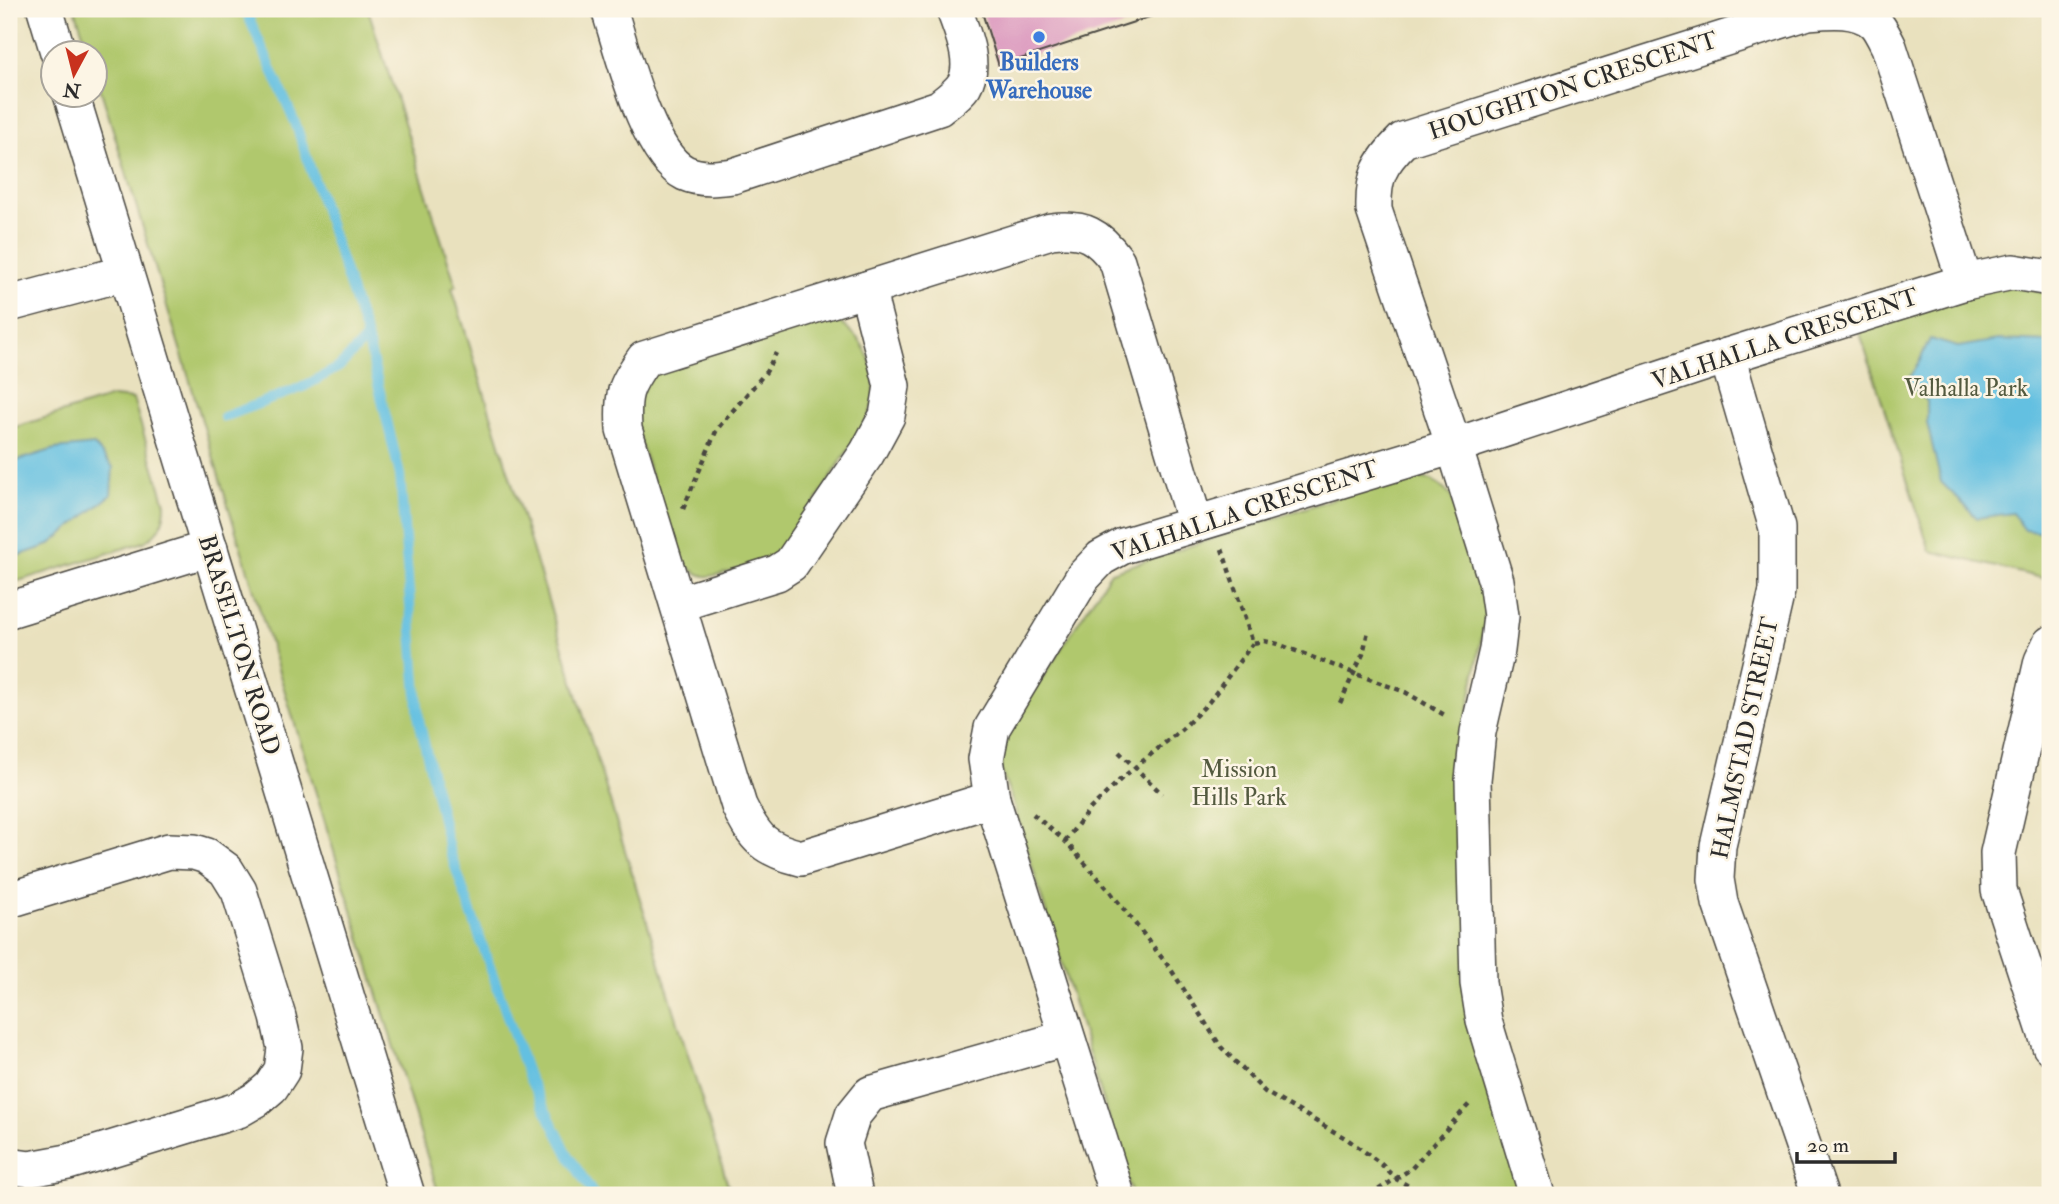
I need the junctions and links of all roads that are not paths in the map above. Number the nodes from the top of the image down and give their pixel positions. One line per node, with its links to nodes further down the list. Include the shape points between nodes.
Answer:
1 (45, 9): 4 (street)
2 (608, 9): 3 (street, via 644,115 663,154 685,173 710,179 733,176 939,108 965,84 969,72)
3 (954, 9)
4 (54, 38)
5 (75, 108): 6 (street, BRASELTON ROAD)
6 (125, 272): 10 (street); 14 (street, BRASELTON ROAD)
7 (2050, 278): 8 (street, VALHALLA CRESCENT, via 2013,272)
8 (1965, 282): 11 (street, VALHALLA CRESCENT); 12 (street, HOUGHTON CRESCENT, via 1889,47 1875,23 1856,13 1808,12 1403,140 1385,158 1377,176 1374,210)
9 (867, 289): 13 (street, via 1051,231 1073,228 1103,243 1117,261); 15 (street, via 892,386 887,416 867,453 791,564 777,573); 15 (street, via 644,359 628,382 622,404 624,429)
10 (9, 304)
11 (1727, 356): 12 (street, VALHALLA CRESCENT); 27 (street, HALMSTAD STREET, via 1777,528 1777,591 1718,845 1716,880)
12 (1454, 446): 13 (street, VALHALLA CRESCENT); 26 (street, HOUGHTON CRESCENT, via 1496,581 1501,616 1473,780 1478,983 1484,1021)
13 (1203, 521): 18 (street, VALHALLA CRESCENT, via 1123,546 1101,558 1083,577 992,728 986,759)
14 (210, 548): 16 (street); 23 (street, BRASELTON ROAD)
15 (678, 604): 18 (street, via 739,806 752,832 766,845 801,858)
16 (9, 610)
17 (2050, 644): 21 (street, via 2042,661 1997,871 1999,890)
18 (992, 799): 20 (street, VALHALLA CRESCENT)
19 (9, 900): 22 (street, via 169,851 207,856 226,870 239,891 285,1048 282,1070 271,1087 238,1110 68,1162 30,1169)
20 (1066, 1038): 24 (street, via 870,1094 853,1115 844,1143); 25 (street, VALHALLA CRESCENT)
21 (2050, 1046)
22 (9, 1166)
23 (407, 1195)
24 (855, 1195)
25 (1117, 1195)
26 (1537, 1195)
27 (1820, 1195)

